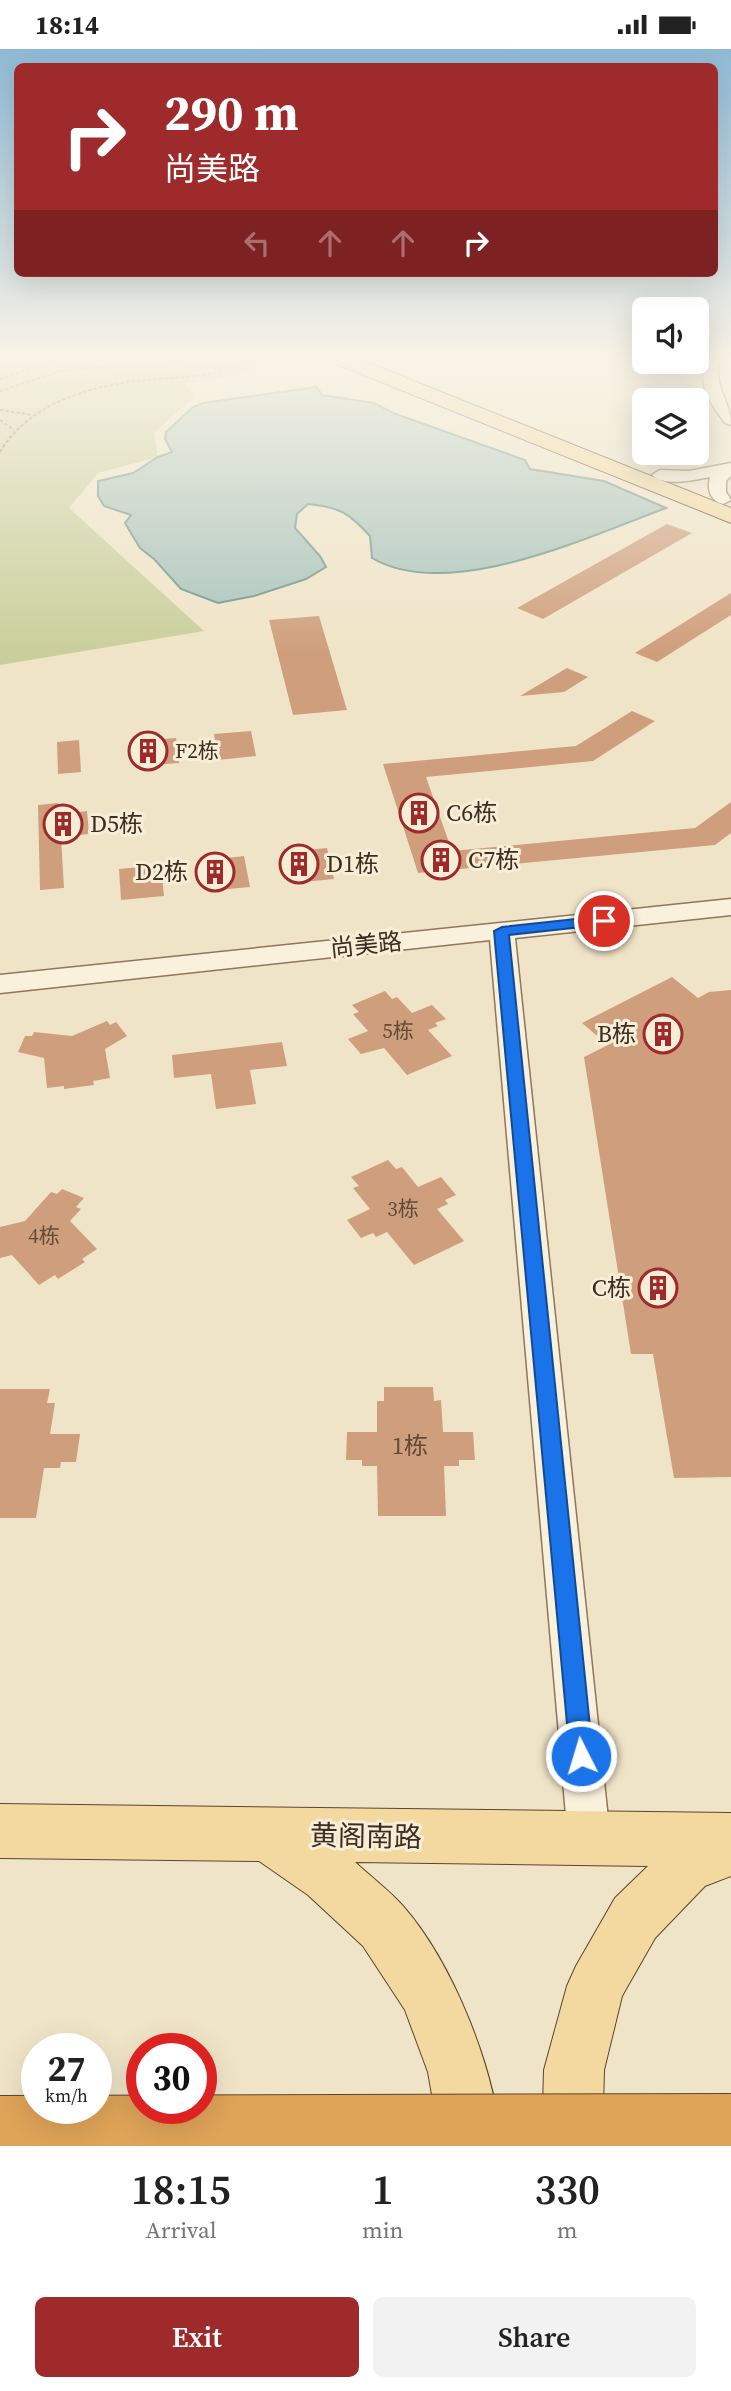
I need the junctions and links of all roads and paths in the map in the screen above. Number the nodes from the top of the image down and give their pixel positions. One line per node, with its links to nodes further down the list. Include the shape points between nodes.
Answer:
1 (599, 457): 5 (main road)
2 (615, 457): 4 (main road)
3 (731, 468): 4 (street, via 689,476); 5 (street, via 717,479 718,493)
4 (660, 475): 5 (main road)
5 (728, 506)
6 (731, 907): 7 (street, 尚美路)
7 (502, 931): 8 (street, 尚美路); 11 (street)
8 (0, 984)
9 (0, 1832): 10 (main road, 黄阁南路)
10 (266, 1835): 11 (main road, 黄阁南路); 16 (main road, via 328,1875 383,1926 427,1992 458,2071)
11 (589, 1838): 12 (main road, 黄阁南路)
12 (731, 1840)
13 (731, 1848): 17 (main road, via 686,1867 635,1918 596,1986 574,2070)
14 (731, 2123): 15 (highway, bridge)
15 (0, 2125)
16 (471, 2146)
17 (572, 2146)

